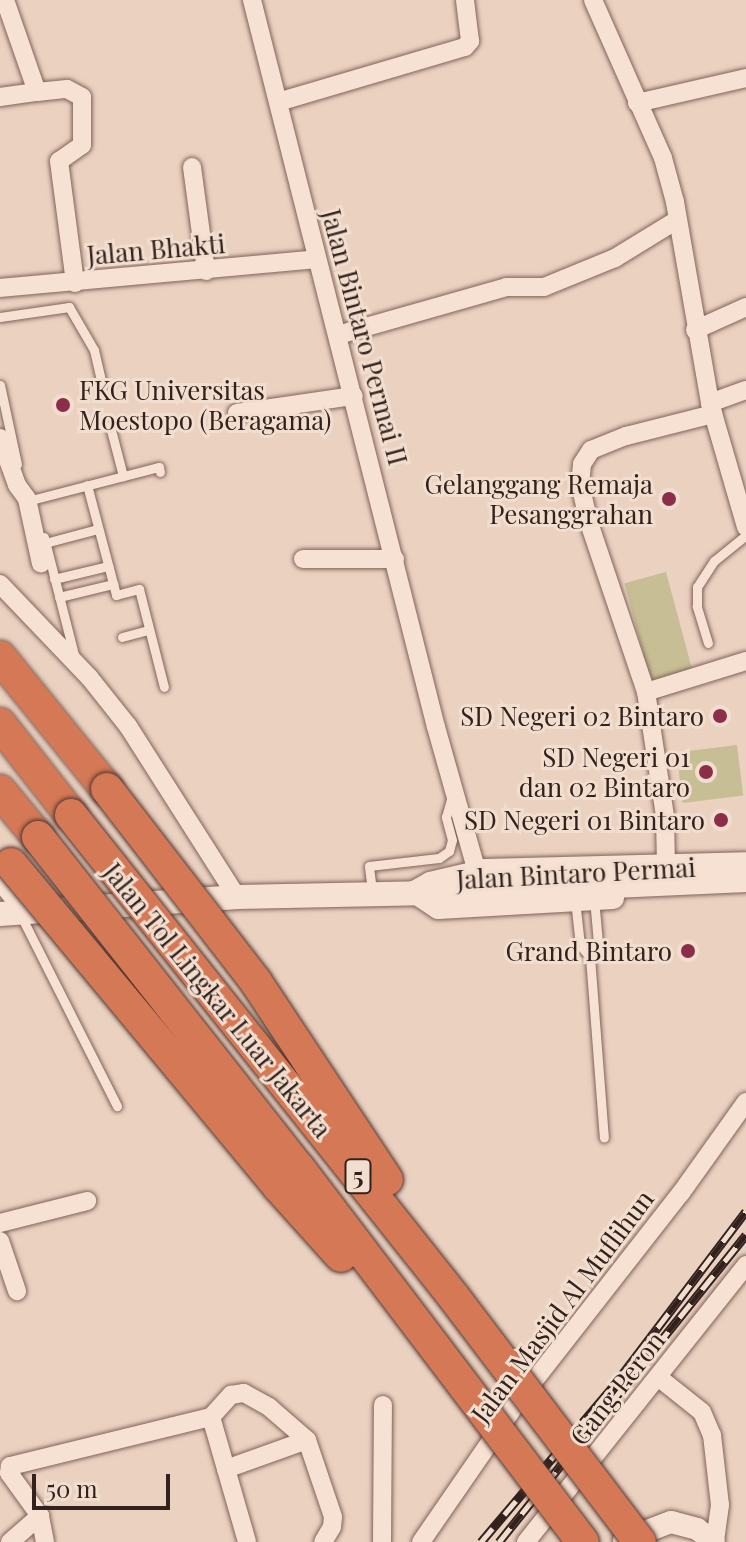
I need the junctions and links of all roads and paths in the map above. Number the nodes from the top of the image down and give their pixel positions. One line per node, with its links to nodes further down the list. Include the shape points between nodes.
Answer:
1 (5, 0): 6 (street)
2 (252, 0): 8 (street, Jalan Bintaro Permai II)
3 (465, 0): 8 (street, via 470,41 465,47)
4 (593, 0): 9 (street)
5 (746, 78): 9 (street)
6 (37, 92): 7 (street); 14 (street, via 73,89 83,102 82,145 59,161)
7 (0, 97)
8 (278, 102): 12 (street, Jalan Bintaro Permai II)
9 (637, 103): 11 (street, via 663,158)
10 (192, 167): 13 (street)
11 (677, 220): 18 (street); 19 (street, via 603,265 544,287 506,287)
12 (317, 259): 13 (street, Jalan Bhakti); 19 (street, Jalan Bintaro Permai II)
13 (206, 271): 14 (street, Jalan Bhakti)
14 (75, 283): 15 (street, Jalan Bhakti)
15 (0, 288)
16 (746, 307): 18 (street)
17 (0, 317): 20 (lane, via 69,307 94,350)
18 (695, 330): 24 (street)
19 (338, 335): 23 (street, Jalan Bintaro Permai II)
20 (102, 384)
21 (0, 385): 31 (lane, via 18,468)
22 (746, 390): 24 (street)
23 (354, 396): 25 (street); 37 (street, Jalan Bintaro Permai II)
24 (711, 409): 32 (street); 51 (street, via 606,443 591,450 582,464 582,497)
25 (237, 413)
26 (110, 426): 29 (lane)
27 (0, 438): 38 (street, via 27,499)
28 (160, 472): 29 (lane, via 159,467)
29 (123, 476): 30 (lane)
30 (87, 485): 31 (lane); 33 (lane)
31 (35, 499): 35 (lane)
32 (746, 527)
33 (98, 529): 35 (lane); 39 (lane)
34 (746, 535): 46 (lane, via 714,561 697,587)
35 (45, 543): 40 (lane)
36 (303, 559): 37 (street)
37 (395, 559): 53 (street, Jalan Bintaro Permai II)
38 (41, 564)
39 (108, 566): 40 (lane); 42 (lane)
40 (54, 579): 43 (lane)
41 (0, 584): 49 (street)
42 (113, 584): 43 (lane); 44 (lane, via 116,595 138,585)
43 (59, 597): 49 (lane)
44 (149, 630): 45 (lane); 50 (lane)
45 (122, 637)
46 (708, 643)
47 (0, 657): 75 (highway, bridge, via 256,982 429,1240)
48 (746, 661): 51 (street)
49 (76, 663): 63 (street, via 136,738)
50 (164, 687)
51 (646, 692): 56 (street, via 665,816)
52 (0, 724): 75 (highway, Jalan Tol Lingkar Luar Jakarta / 5, bridge)
53 (453, 789): 59 (street, Jalan Bintaro Permai II); 62 (lane, via 446,817 449,851 439,858 369,866)
54 (0, 791): 76 (highway, Jalan Tol Lingkar Luar Jakarta / 5, bridge, via 281,1144)
55 (746, 863): 56 (street, Jalan Bintaro Permai)
56 (666, 865): 59 (street, Jalan Bintaro Permai)
57 (4, 866): 65 (street); 76 (highway, bridge, via 278,1186 359,1275)
58 (746, 880): 59 (main road)
59 (479, 882): 61 (main road, Jalan Bintaro Permai)
60 (746, 891): 64 (street, Jalan Bintaro Permai)
61 (414, 892): 62 (main road, Jalan Bintaro Permai); 64 (street, Jalan Bintaro Permai, via 438,908)
62 (372, 894): 63 (main road, Jalan Bintaro Permai)
63 (237, 897): 65 (main road, Jalan Bintaro Permai)
64 (585, 899): 66 (lane, via 580,945); 66 (lane, via 598,943)
65 (14, 913): 68 (lane)
66 (590, 957): 69 (lane)
67 (746, 1102): 88 (street, Jalan Masjid Al Muflihun, via 519,1400)
68 (117, 1106)
69 (604, 1137)
70 (87, 1201): 71 (street)
71 (0, 1223)
72 (0, 1241): 74 (street)
73 (746, 1265): 77 (street, Gang Peron)
74 (17, 1291)
75 (453, 1296): 92 (highway, Jalan Tol Lingkar Luar Jakarta / 5, bridge)
76 (422, 1332): 90 (highway, Jalan Tol Lingkar Luar Jakarta / 5, bridge)
77 (658, 1377): 89 (street, Gang Peron); 93 (street, via 702,1412 712,1435 720,1505)
78 (383, 1405): 87 (street)
79 (211, 1417): 80 (street, via 231,1395 244,1393); 81 (street); 82 (street, via 14,1464 9,1473)
80 (307, 1440): 81 (street); 86 (street, via 333,1517)
81 (226, 1469): 85 (street)
82 (40, 1516): 83 (street); 84 (street)
83 (10, 1542)
84 (45, 1542)
85 (247, 1542)
86 (323, 1542)
87 (382, 1542)
88 (421, 1542)
89 (526, 1542)
90 (583, 1542)
91 (620, 1542): 93 (street, via 671,1522 697,1529)
92 (640, 1542)
93 (714, 1542)

